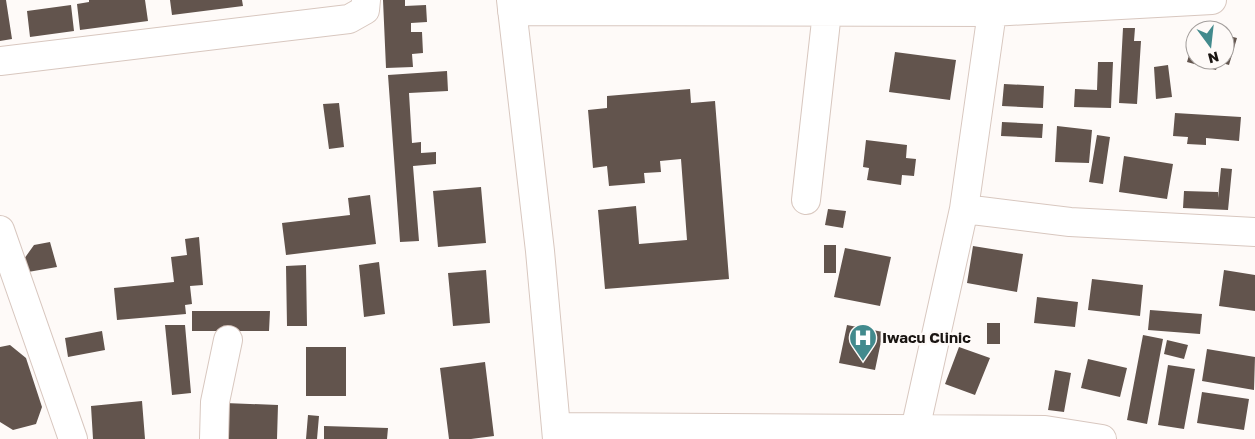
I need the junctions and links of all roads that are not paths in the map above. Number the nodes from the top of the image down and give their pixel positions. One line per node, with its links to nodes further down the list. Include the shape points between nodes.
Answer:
1 (366, 0): 6 (street, via 365,10 349,19)
2 (1212, 0): 5 (street)
3 (512, 6): 4 (street); 12 (street)
4 (827, 12): 5 (street); 7 (street)
5 (992, 12): 8 (street)
6 (0, 61)
7 (806, 200)
8 (964, 209): 10 (street, via 1070,222); 13 (street)
9 (0, 230): 14 (street)
10 (1255, 232)
11 (228, 340): 15 (street, via 215,402)
12 (557, 433): 13 (street)
13 (914, 434): 16 (street, via 1045,430)
14 (73, 439)
15 (214, 439)
16 (1102, 439)

